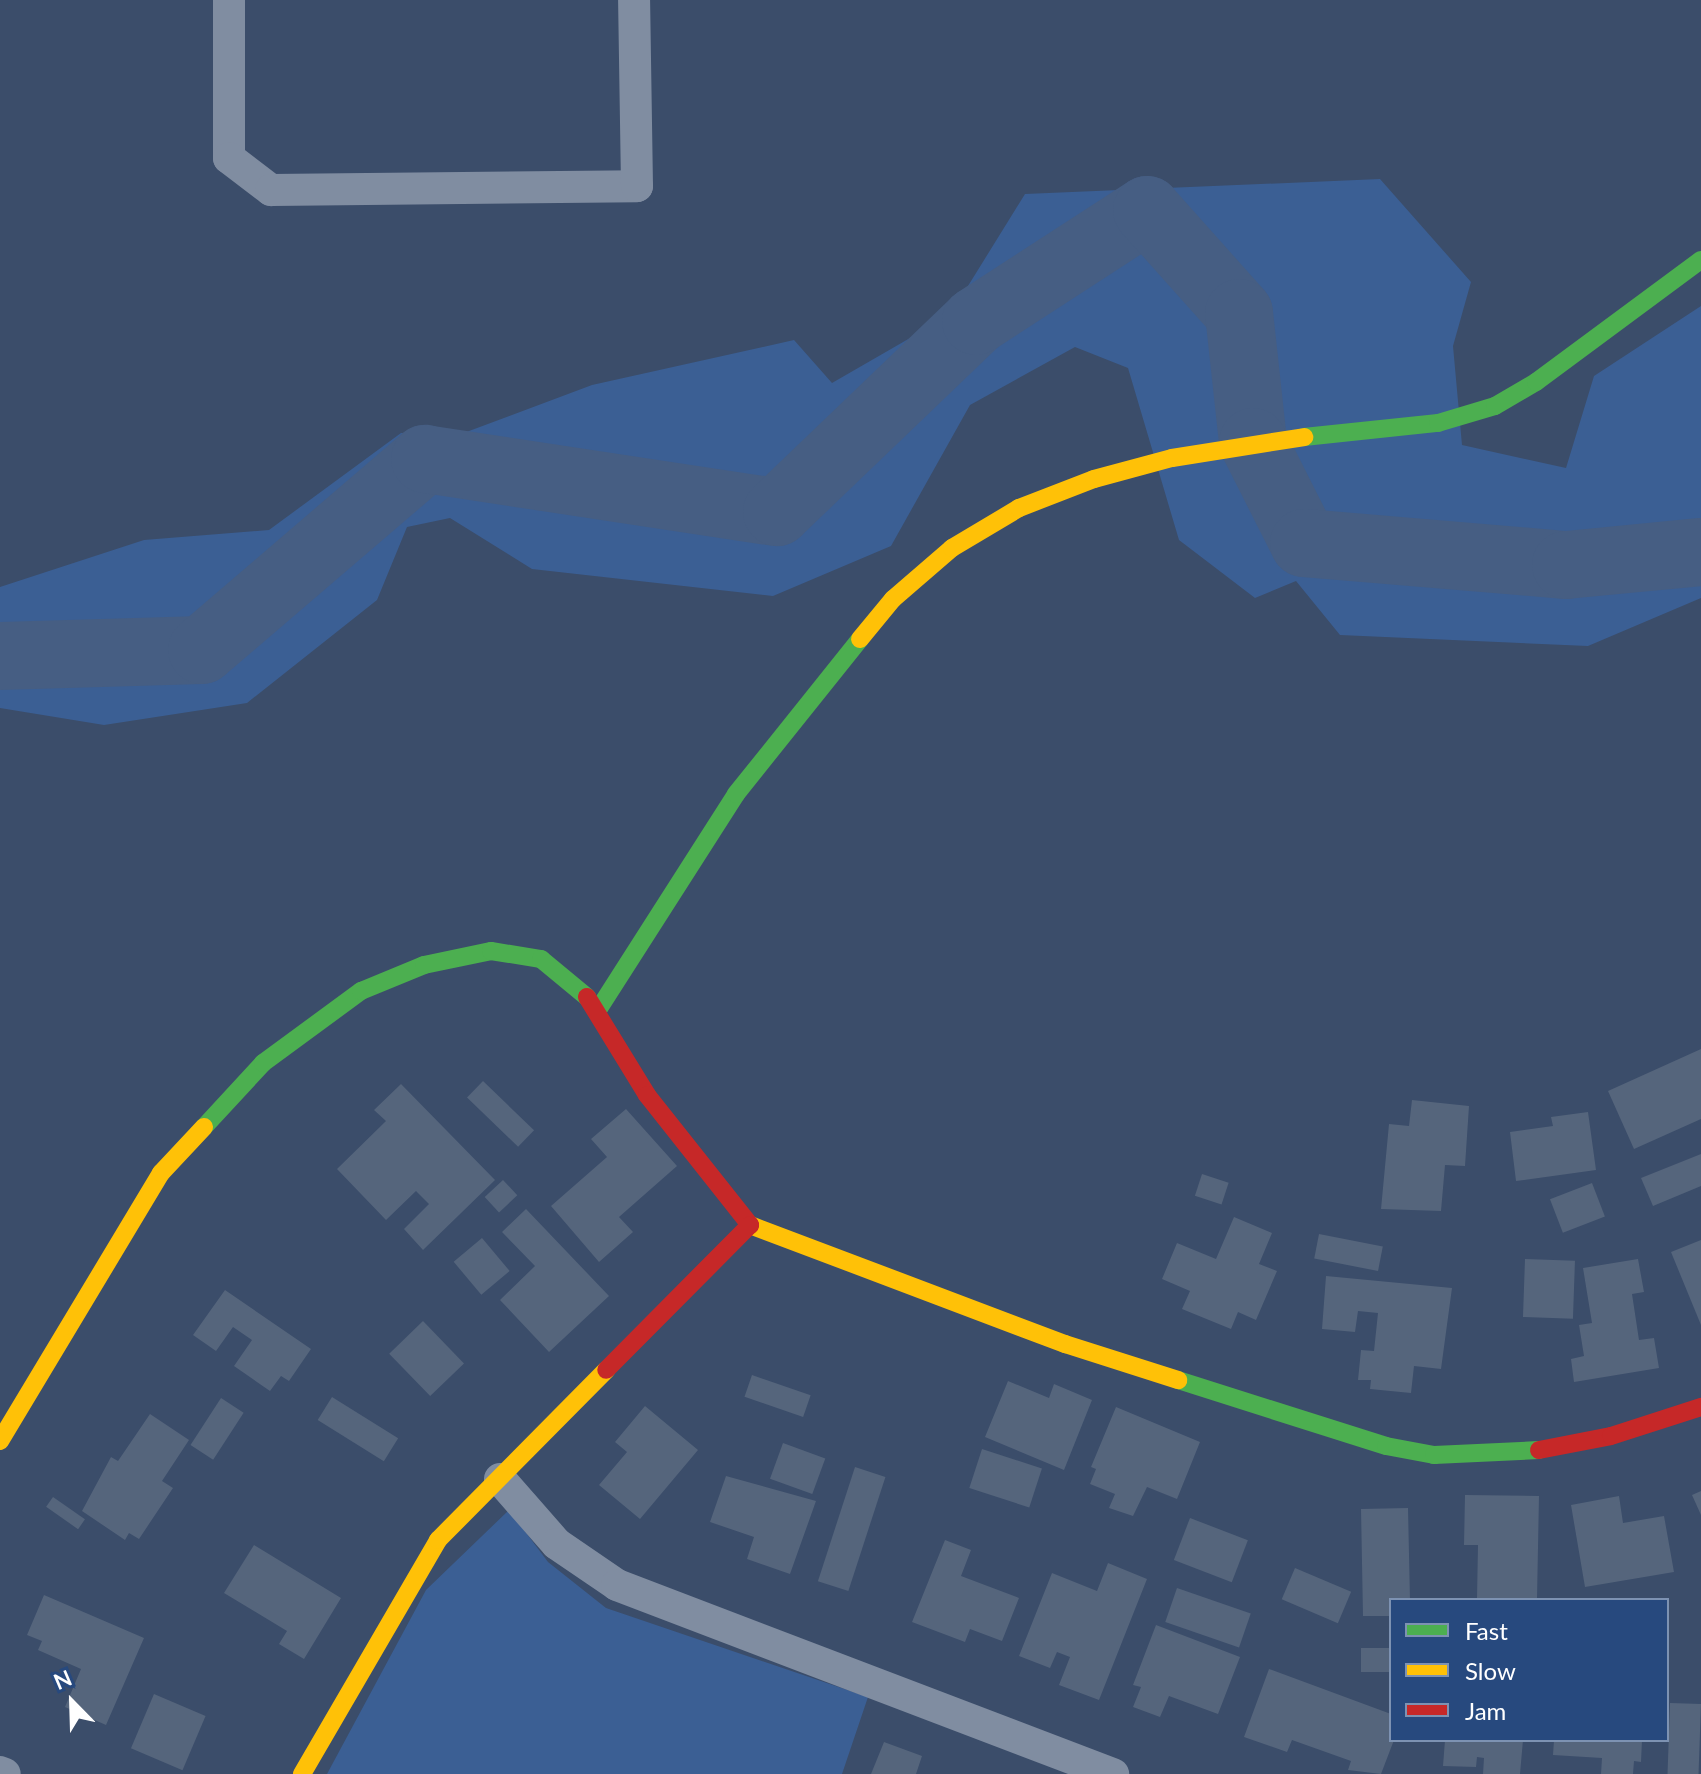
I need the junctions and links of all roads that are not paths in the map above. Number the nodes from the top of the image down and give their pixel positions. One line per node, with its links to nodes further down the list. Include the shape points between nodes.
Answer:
1 (229, 0): 2 (street, via 229,158 271,190 637,186)
2 (634, 0)
3 (1701, 260): 4 (street, via 1536,382 1495,406 1438,423 1253,442 1172,458 1094,479 1019,508 952,548 893,599 736,794)
4 (598, 1010): 5 (street, via 647,1095); 7 (street, via 570,978 541,959 491,951 424,965 361,991 263,1063 161,1173)
5 (750, 1225): 6 (street, via 1065,1344 1386,1446 1434,1455 1522,1454 1611,1436); 8 (street)
6 (1701, 1407)
7 (0, 1441)
8 (500, 1479): 9 (street, via 438,1540); 10 (street, via 557,1544 617,1585)
9 (302, 1774)
10 (1113, 1774)

